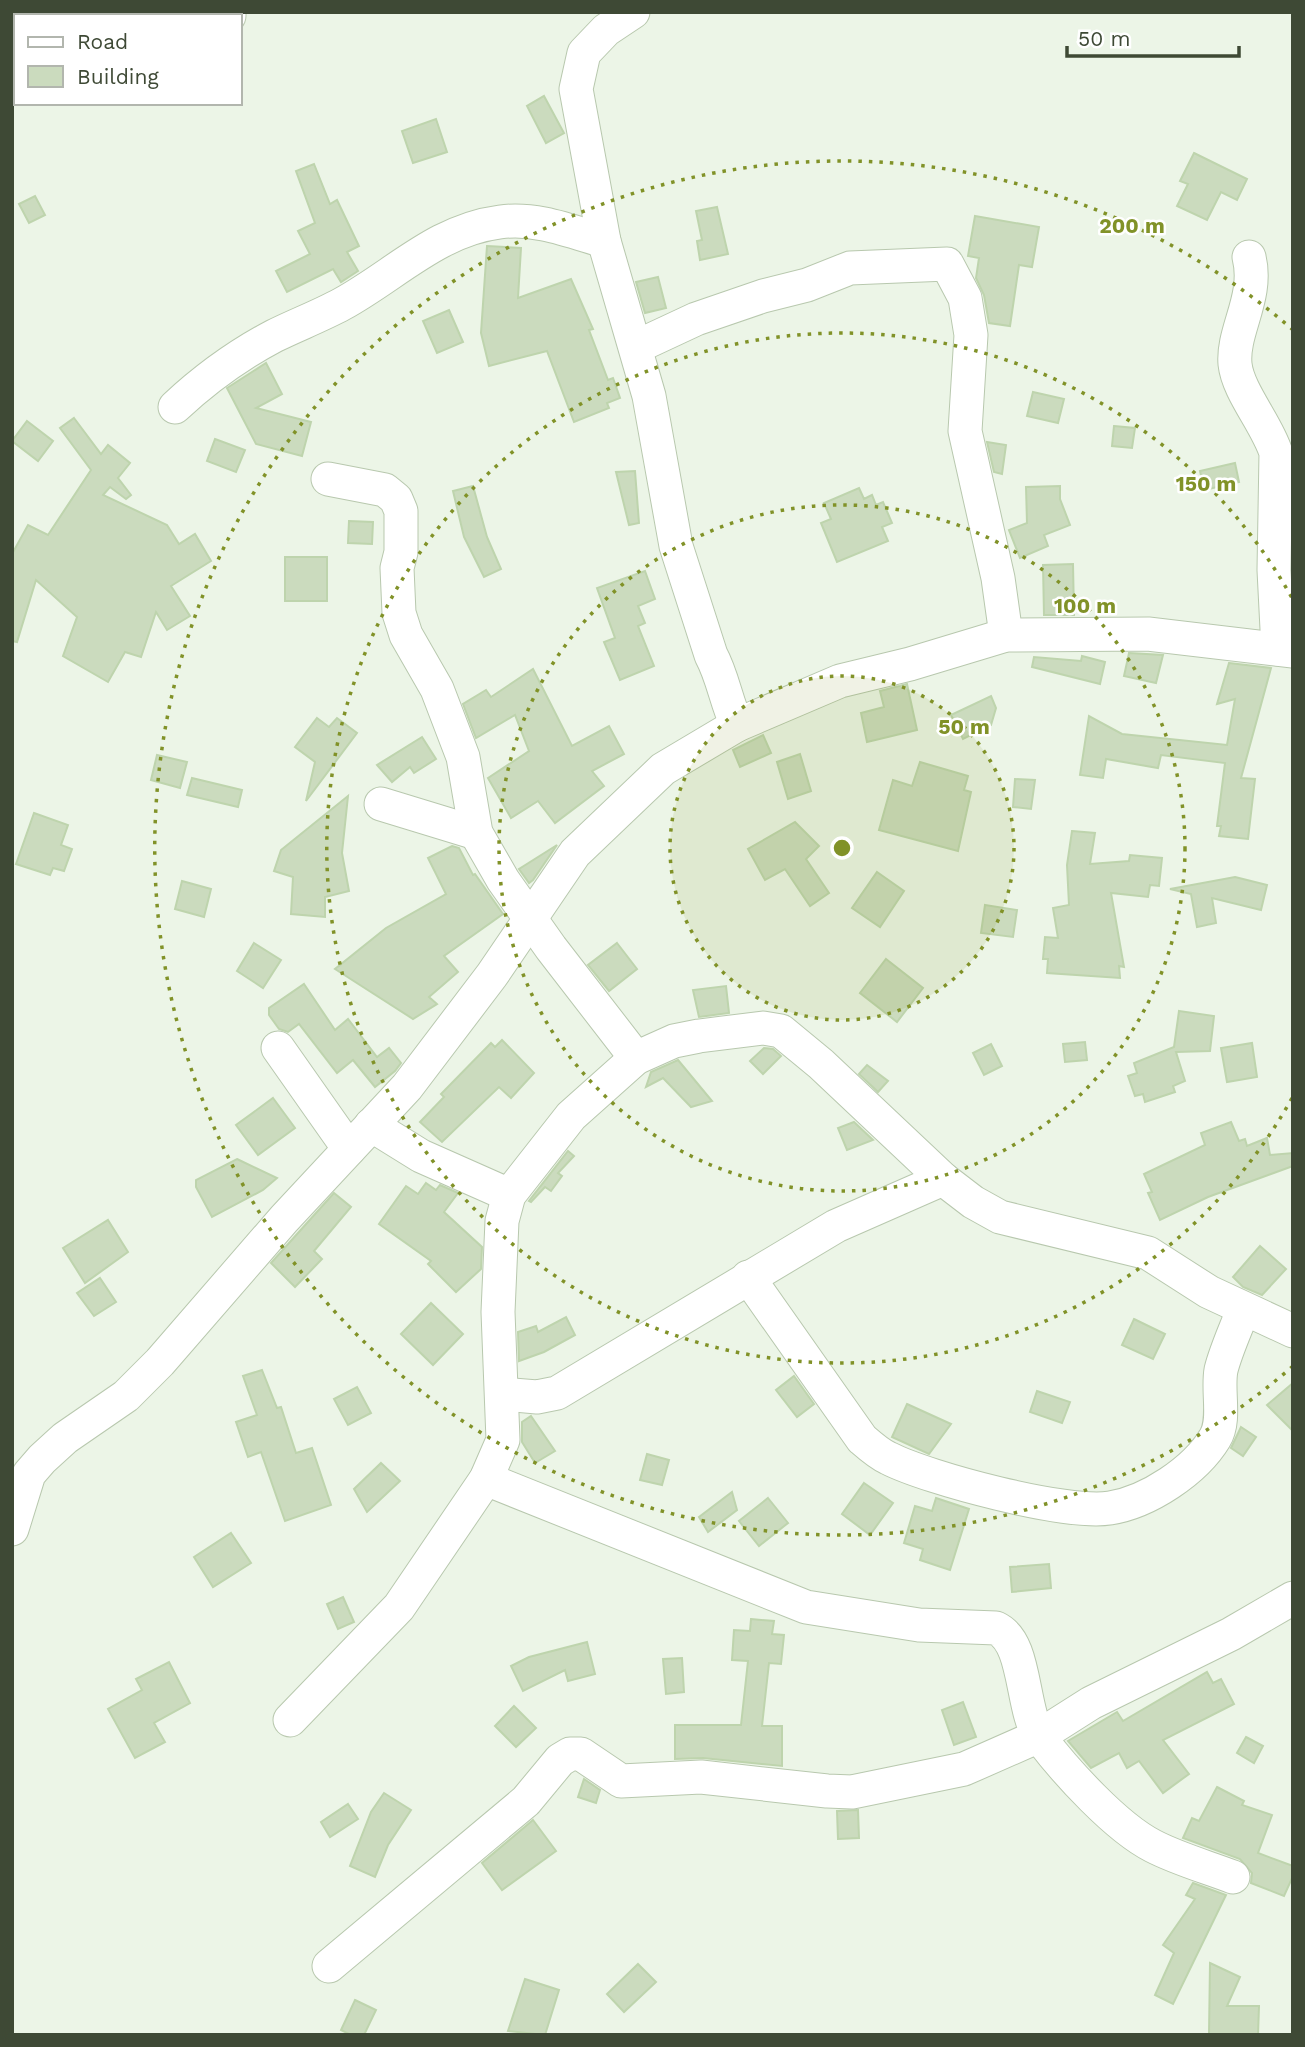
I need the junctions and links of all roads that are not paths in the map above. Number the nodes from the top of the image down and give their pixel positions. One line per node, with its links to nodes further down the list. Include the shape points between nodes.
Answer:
1 (634, 12): 2 (street, via 606,30 584,53 576,89)
2 (604, 242): 4 (street); 5 (street, via 528,220 460,231 433,243 341,305 273,337 217,371)
3 (1249, 257): 8 (street, via 1253,274 1235,366 1276,453 1274,570)
4 (636, 347): 7 (street, via 696,319 850,268 947,264 965,298 971,335 965,431); 9 (street, via 676,546)
5 (175, 407)
6 (328, 479): 11 (street, via 385,490 396,499 401,512 399,613 406,635 437,689 463,757)
7 (1006, 635): 8 (street, via 1148,634); 9 (street, via 840,681)
8 (1285, 650)
9 (737, 725): 12 (street, via 663,769 631,798 575,853)
10 (381, 804): 11 (street)
11 (476, 833): 12 (street)
12 (530, 918): 14 (street); 15 (street, via 407,1087)
13 (278, 1048): 16 (street)
14 (636, 1058): 17 (street, via 674,1041 699,1036 763,1028 781,1031); 18 (street, via 571,1116)
15 (371, 1125): 16 (street); 18 (street, via 421,1156)
16 (349, 1149): 24 (street, via 143,1381 42,1459 29,1475)
17 (943, 1178): 19 (street, via 836,1226); 20 (street, via 1000,1217 1147,1253)
18 (509, 1195): 22 (street, via 502,1221 499,1298)
19 (748, 1277): 20 (street, via 862,1439 886,1458 1006,1495 1088,1510 1120,1506 1147,1495 1182,1473 1208,1449 1217,1435 1221,1371); 22 (street, via 557,1393 537,1397)
20 (1243, 1310): 21 (street)
21 (1293, 1331)
22 (502, 1394): 23 (street, via 503,1440)
23 (486, 1479): 26 (street, via 399,1607); 27 (street, via 806,1606 919,1625 996,1628 1007,1633)
24 (14, 1514)
25 (1293, 1598): 27 (street, via 1091,1703)
26 (290, 1720)
27 (1039, 1736): 28 (street, via 1131,1831 1153,1846); 29 (street, via 964,1769 852,1792 701,1777 621,1781 581,1754 570,1754 526,1801)
28 (1233, 1877)
29 (329, 1966)

